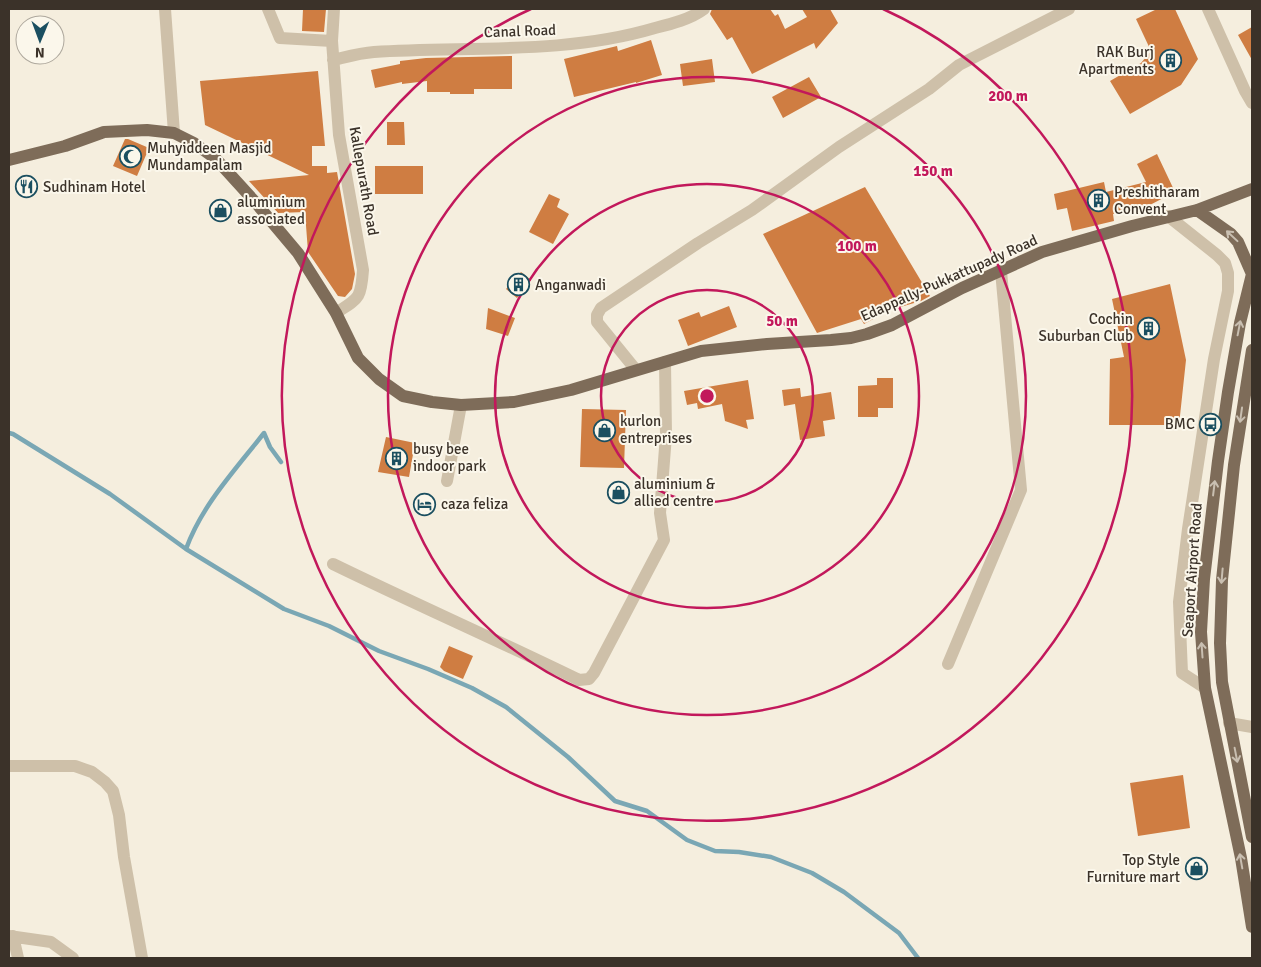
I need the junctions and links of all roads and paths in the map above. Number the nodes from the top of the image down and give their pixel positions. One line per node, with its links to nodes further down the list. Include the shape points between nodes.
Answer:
1 (165, 9): 10 (street)
2 (268, 9): 7 (street, via 280,38)
3 (334, 9): 7 (street, Kallepurath Road)
4 (704, 9): 8 (street, Canal Road, via 632,35 564,45 372,52)
5 (1069, 9): 20 (street, via 959,65 752,210 601,308 598,322)
6 (1208, 9): 9 (street)
7 (332, 41): 8 (street, Kallepurath Road)
8 (333, 60): 17 (street, Kallepurath Road, via 339,135 363,270 357,299)
9 (1252, 103)
10 (174, 133): 11 (main road, Edappally-Pukkattupady Road, via 147,130 104,132); 17 (main road, Edappally-Pukkattupady Road, via 216,159 256,202 298,253)
11 (9, 160)
12 (1248, 193): 13 (main road, Edappally-Pukkattupady Road)
13 (1197, 210): 14 (main road, Edappally-Pukkattupady Road); 16 (main road, one-way to 13, via 1238,242)
14 (1168, 216): 15 (main road, Edappally-Pukkattupady Road, via 1042,252); 25 (street, via 1217,255 1225,263 1228,273 1228,291 1214,359 1188,529 1180,602 1182,673)
15 (1001, 271): 19 (main road, Edappally-Pukkattupady Road, via 867,334 701,351); 24 (street, via 1021,490)
16 (1252, 274): 25 (main road, Seaport Airport Road, one-way to 16, via 1201,632 1204,579 1228,392)
17 (336, 313): 21 (main road, Edappally-Pukkattupady Road, via 358,358 379,379 403,396)
18 (1252, 350): 26 (main road, Seaport Airport Road, one-way to 26, via 1234,465 1222,580 1220,644)
19 (665, 362): 20 (main road, Edappally-Pukkattupady Road); 23 (street, via 666,435 660,513 664,540 589,678 579,680)
20 (636, 370): 21 (main road, Edappally-Pukkattupady Road, via 571,390 514,402)
21 (461, 406): 22 (street)
22 (447, 481)
23 (333, 564)
24 (948, 664)
25 (1205, 688): 30 (main road, Seaport Airport Road, one-way to 25, via 1241,858)
26 (1229, 723): 27 (street); 29 (main road, Seaport Airport Road, one-way to 29)
27 (1252, 727)
28 (9, 766): 34 (street, via 75,766 92,772 113,791)
29 (1252, 837)
30 (1252, 927)
31 (11, 936): 32 (street); 33 (street, via 51,942)
32 (18, 958)
33 (73, 958)
34 (142, 958)

